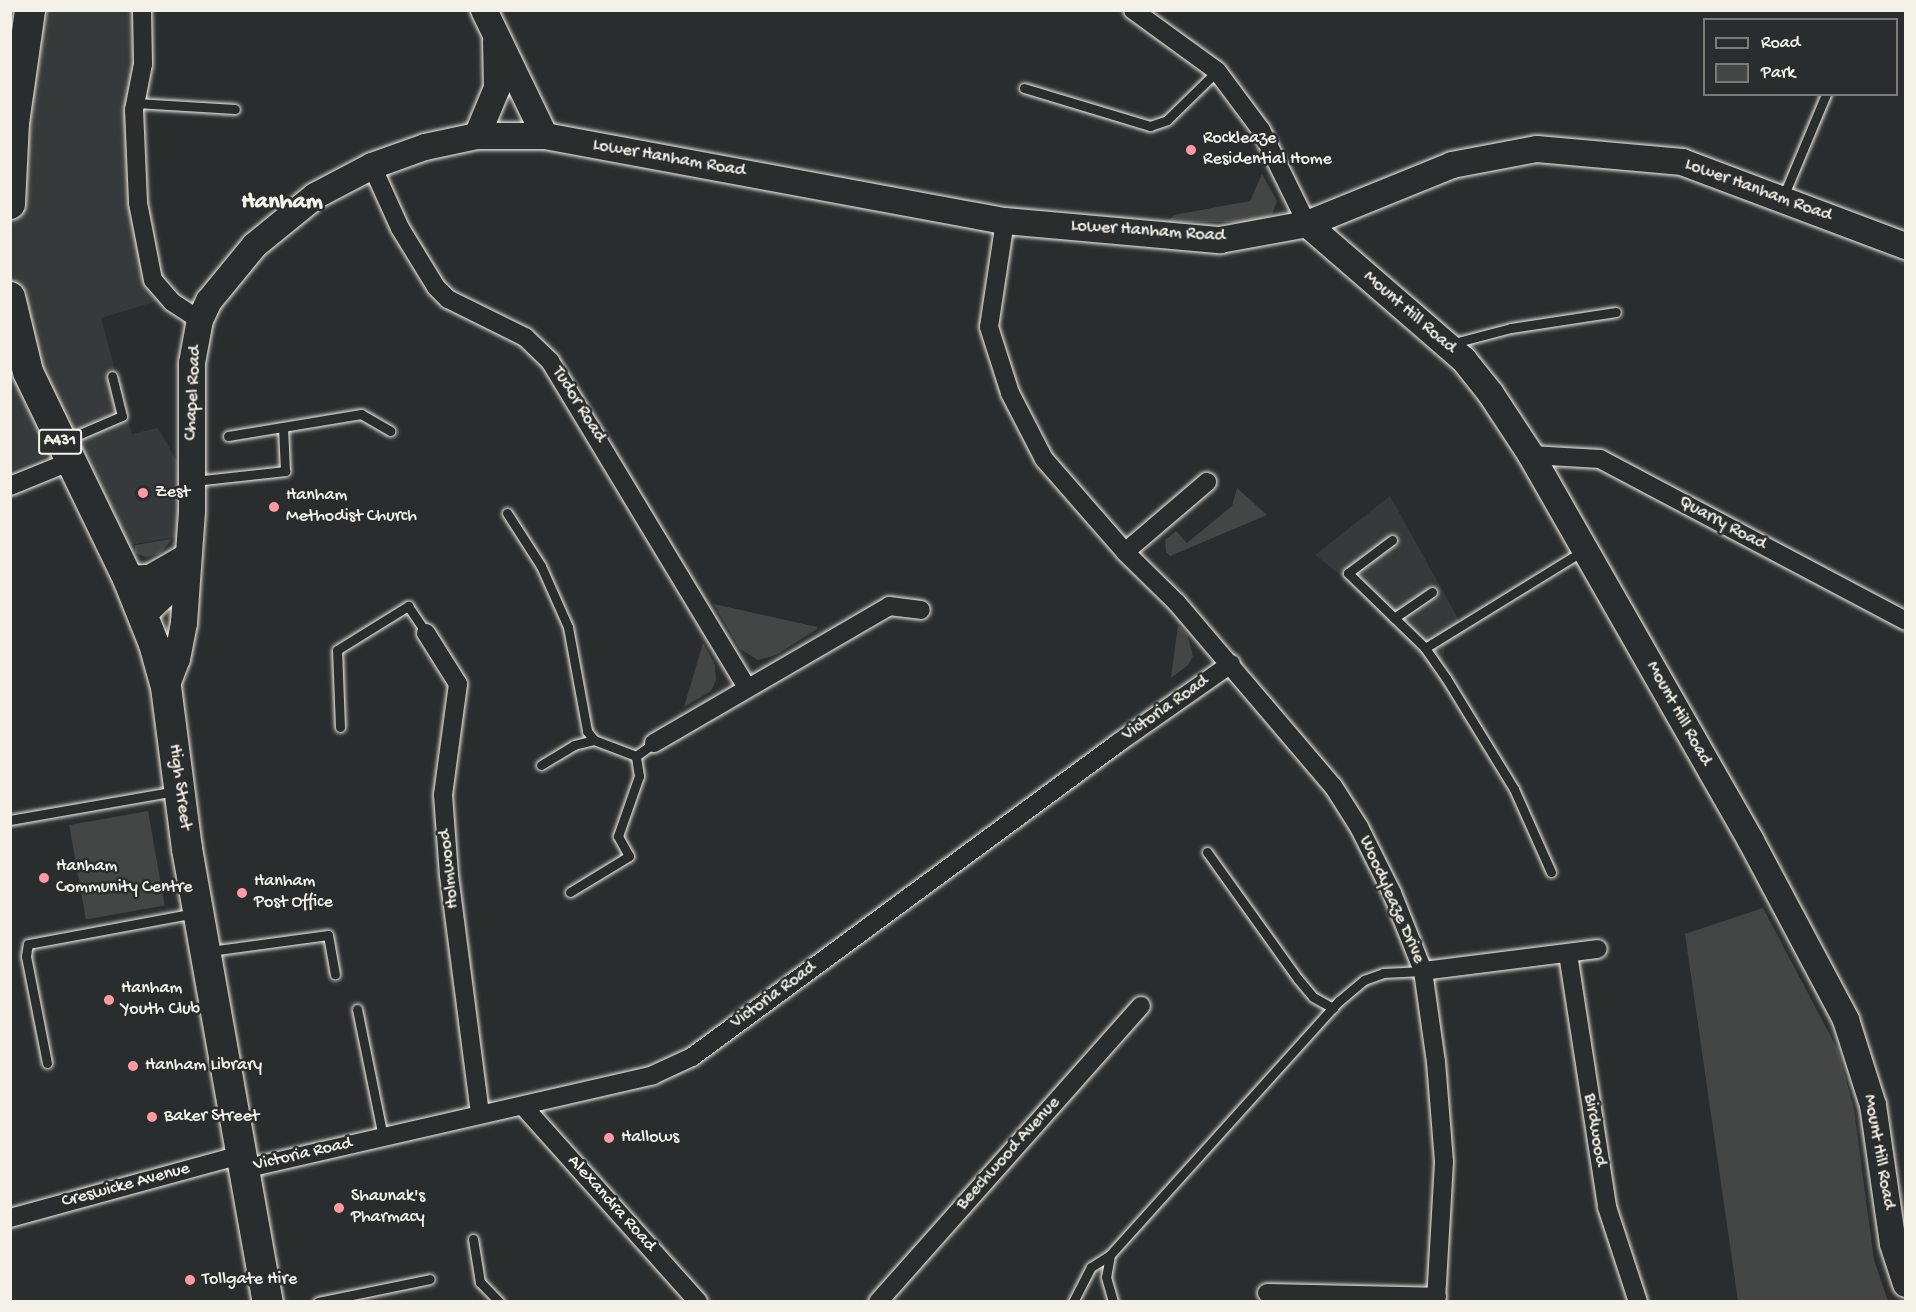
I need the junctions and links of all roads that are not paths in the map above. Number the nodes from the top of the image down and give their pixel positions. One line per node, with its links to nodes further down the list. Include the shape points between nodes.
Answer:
1 (30, 10): 15 (main road, via 14,123)
2 (142, 10): 9 (street, via 143,64)
3 (484, 10): 5 (main road)
4 (1133, 10): 6 (street)
5 (496, 36): 11 (main road, via 497,88); 12 (main road)
6 (1217, 71): 7 (lane, via 1167,120 1150,126); 17 (street, via 1261,130)
7 (1024, 88)
8 (1825, 96): 14 (lane)
9 (136, 103): 10 (lane); 21 (street, via 134,164 153,280 172,302)
10 (235, 109)
11 (477, 136): 12 (main road, Chapel Road); 13 (main road, Chapel Road, via 425,147)
12 (545, 136): 16 (main road, Lower Hanham Road)
13 (372, 166): 21 (main road, Chapel Road, via 315,196 255,245 208,301); 46 (street, Tudor Road, via 400,228 436,287 448,299 525,337 557,370)
14 (1782, 200): 17 (main road, Lower Hanham Road, via 1682,162 1536,149 1452,165); 18 (main road, Lower Hanham Road)
15 (10, 204)
16 (1005, 221): 17 (main road, Lower Hanham Road, via 1220,240); 35 (street, Woodyleaze Drive, via 989,327 1010,393 1044,459)
17 (1307, 224): 22 (main road, Mount Hill Road)
18 (1905, 246)
19 (10, 297): 27 (main road, High Street / A431, via 28,372)
20 (1616, 312): 22 (lane, via 1511,328)
21 (200, 320): 29 (main road, Chapel Road, via 192,363)
22 (1447, 345): 28 (main road, Mount Hill Road, via 1491,394)
23 (112, 376): 27 (lane, via 122,416)
24 (283, 427): 25 (lane, via 361,414); 26 (lane); 29 (lane, via 285,471)
25 (390, 431)
26 (228, 436)
27 (65, 452): 31 (street); 37 (main road, High Street / A431)
28 (1531, 455): 34 (main road, Mount Hill Road); 42 (street, Quarry Road, via 1600,459)
29 (191, 481): 36 (main road, Chapel Road)
30 (1207, 482): 35 (street)
31 (10, 486)
32 (507, 513): 49 (lane, via 541,566 567,627 587,731)
33 (1392, 540): 41 (lane, via 1348,573)
34 (1585, 549): 44 (lane); 76 (main road, Mount Hill Road, via 1751,842 1846,1020 1873,1105 1893,1244)
35 (1125, 552): 45 (street, Woodyleaze Drive)
36 (188, 555): 37 (main road, via 150,578); 40 (main road, Chapel Road, via 173,586); 47 (main road, Chapel Road, via 184,623 177,659)
37 (128, 579): 40 (main road, High Street / A431)
38 (1432, 592): 41 (lane)
39 (921, 610): 46 (street, via 889,606)
40 (143, 615): 47 (main road, High Street / A431)
41 (1394, 618): 44 (lane)
42 (1905, 621)
43 (426, 633): 48 (lane, via 408,606 337,650); 69 (street, Holmwood, via 458,684 443,795 449,875)
44 (1425, 648): 56 (lane, via 1514,789)
45 (1231, 664): 62 (street, Woodyleaze Drive, via 1333,786 1359,827 1392,893); 68 (street, Victoria Road, via 692,1057 653,1075)
46 (746, 686): 50 (street)
47 (166, 687): 53 (main road, High Street / A431)
48 (340, 727)
49 (594, 740): 51 (lane); 52 (lane, via 574,745)
50 (654, 743): 51 (lane)
51 (636, 756): 57 (lane, via 639,776 618,837 629,856)
52 (541, 765)
53 (179, 790): 54 (lane); 58 (main road, High Street / A431)
54 (10, 820)
55 (1208, 852): 65 (lane, via 1298,979 1313,997)
56 (1551, 872)
57 (570, 892)
58 (198, 913): 60 (main road, High Street / A431); 67 (lane, via 28,944 26,956)
59 (1598, 949): 61 (street)
60 (205, 952): 63 (lane, via 328,935); 71 (main road, High Street / A431)
61 (1568, 954): 62 (street); 86 (street, Birdwood, via 1607,1207)
62 (1423, 971): 65 (lane, via 1383,973 1364,980); 78 (street, Woodyleaze Drive, via 1444,1162)
63 (334, 974)
64 (1141, 1005): 83 (street, Beechwood Avenue)
65 (1333, 1008): 74 (lane)
66 (357, 1009): 70 (lane)
67 (47, 1063)
68 (523, 1106): 69 (street, Victoria Road); 82 (street, Alexandra Road)
69 (480, 1114): 70 (street, Victoria Road)
70 (383, 1137): 71 (street, Victoria Road)
71 (243, 1162): 72 (street, Creswicke Avenue); 79 (main road, High Street / A431)
72 (10, 1218)
73 (473, 1239): 81 (lane, via 480,1282)
74 (1110, 1255): 84 (lane, via 1091,1267); 85 (lane, via 1107,1277)
75 (430, 1279): 80 (lane)
76 (1905, 1284)
77 (1267, 1293): 78 (street, Woodyleaze Drive)
78 (1436, 1299)
79 (268, 1302)
80 (318, 1302)
81 (499, 1302)
82 (698, 1302)
83 (878, 1302)
84 (1072, 1302)
85 (1113, 1302)
86 (1638, 1302)

